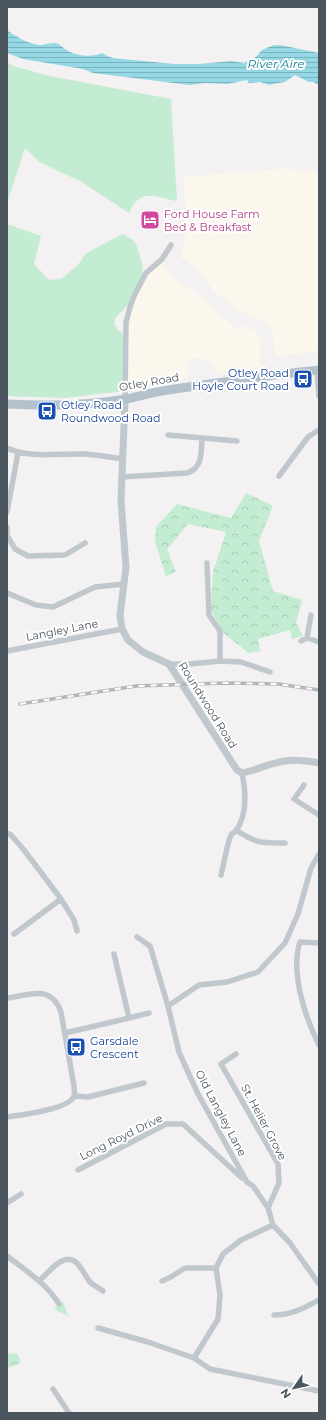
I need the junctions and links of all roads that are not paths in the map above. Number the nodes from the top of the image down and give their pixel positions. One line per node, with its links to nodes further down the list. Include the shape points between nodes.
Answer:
1 (171, 245): 4 (street, via 162,259 146,273 130,306 126,322)
2 (318, 370): 3 (street); 4 (main road, Otley Road, via 192,386)
3 (319, 396)
4 (125, 399): 5 (main road, Otley Road, via 47,405); 12 (street)
5 (7, 404)
6 (319, 430): 13 (street, via 308,437)
7 (168, 435): 8 (street)
8 (202, 438): 9 (street); 14 (street, via 200,462 193,471)
9 (237, 441)
10 (7, 448): 11 (street)
11 (18, 453): 12 (street, via 85,454); 15 (street)
12 (122, 459): 14 (street)
13 (279, 476)
14 (121, 477): 19 (street, via 126,566)
15 (7, 512)
16 (7, 527): 17 (street, via 7,535 15,549 28,556 65,555)
17 (85, 543)
18 (207, 563): 27 (street, via 209,615 220,632)
19 (124, 584): 20 (street, via 95,587 52,607 36,605); 22 (street, via 120,615)
20 (7, 593)
21 (311, 615): 23 (street)
22 (122, 629): 26 (street, Langley Lane); 28 (street, Roundwood Road, via 128,640 143,652)
23 (307, 638): 24 (street); 25 (street)
24 (301, 641)
25 (319, 642)
26 (7, 651)
27 (220, 661): 28 (street); 29 (street, via 241,662)
28 (169, 664): 31 (street, Roundwood Road, via 232,764)
29 (270, 672)
30 (319, 763): 31 (street, via 284,761)
31 (242, 773): 34 (street, via 245,804)
32 (304, 785): 33 (street, via 294,799)
33 (319, 815)
34 (236, 830): 36 (street, via 250,840); 38 (street, via 231,836)
35 (7, 833): 39 (street, via 24,850)
36 (285, 843)
37 (319, 854): 46 (street, via 311,868 298,914 285,943 258,972 227,982 199,985)
38 (221, 875)
39 (61, 899): 40 (street, via 74,920); 41 (street)
40 (77, 931)
41 (14, 934)
42 (138, 937): 46 (street, Old Langley Lane, via 150,946)
43 (319, 943): 50 (street, via 300,942 298,989)
44 (114, 954): 48 (street)
45 (7, 998): 49 (street, via 43,993 52,996 58,1002)
46 (168, 1006): 56 (street, Old Langley Lane, via 179,1052 198,1094)
47 (149, 1013): 48 (street)
48 (129, 1018): 49 (street)
49 (65, 1033): 53 (street)
50 (319, 1045)
51 (236, 1054): 59 (street, St. Helier Grove, via 221,1064 278,1164 279,1182)
52 (144, 1083): 53 (street, via 88,1097)
53 (74, 1096): 54 (street, via 69,1102 58,1107)
54 (7, 1118)
55 (78, 1170): 56 (street, Long Royd Drive, via 166,1124 183,1124)
56 (247, 1182): 59 (street, Old Langley Lane)
57 (21, 1194): 58 (street)
58 (7, 1203)
59 (268, 1208): 60 (street, Old Langley Lane)
60 (273, 1225): 64 (street, via 242,1240 223,1254); 68 (street, Old Langley Lane, via 290,1243)
61 (79, 1255): 63 (street)
62 (7, 1256): 65 (street)
63 (75, 1261): 65 (street, via 59,1262); 69 (street)
64 (216, 1268): 67 (street, via 185,1268); 75 (street, via 220,1295 218,1319)
65 (39, 1281): 72 (street)
66 (100, 1281): 69 (street)
67 (162, 1281)
68 (319, 1284)
69 (96, 1287): 70 (street)
70 (103, 1291)
71 (319, 1300): 73 (street, via 299,1312)
72 (59, 1304)
73 (274, 1315)
74 (98, 1328): 75 (street)
75 (194, 1358): 77 (street, via 217,1371)
76 (53, 1389): 78 (street)
77 (319, 1392)
78 (69, 1413)

